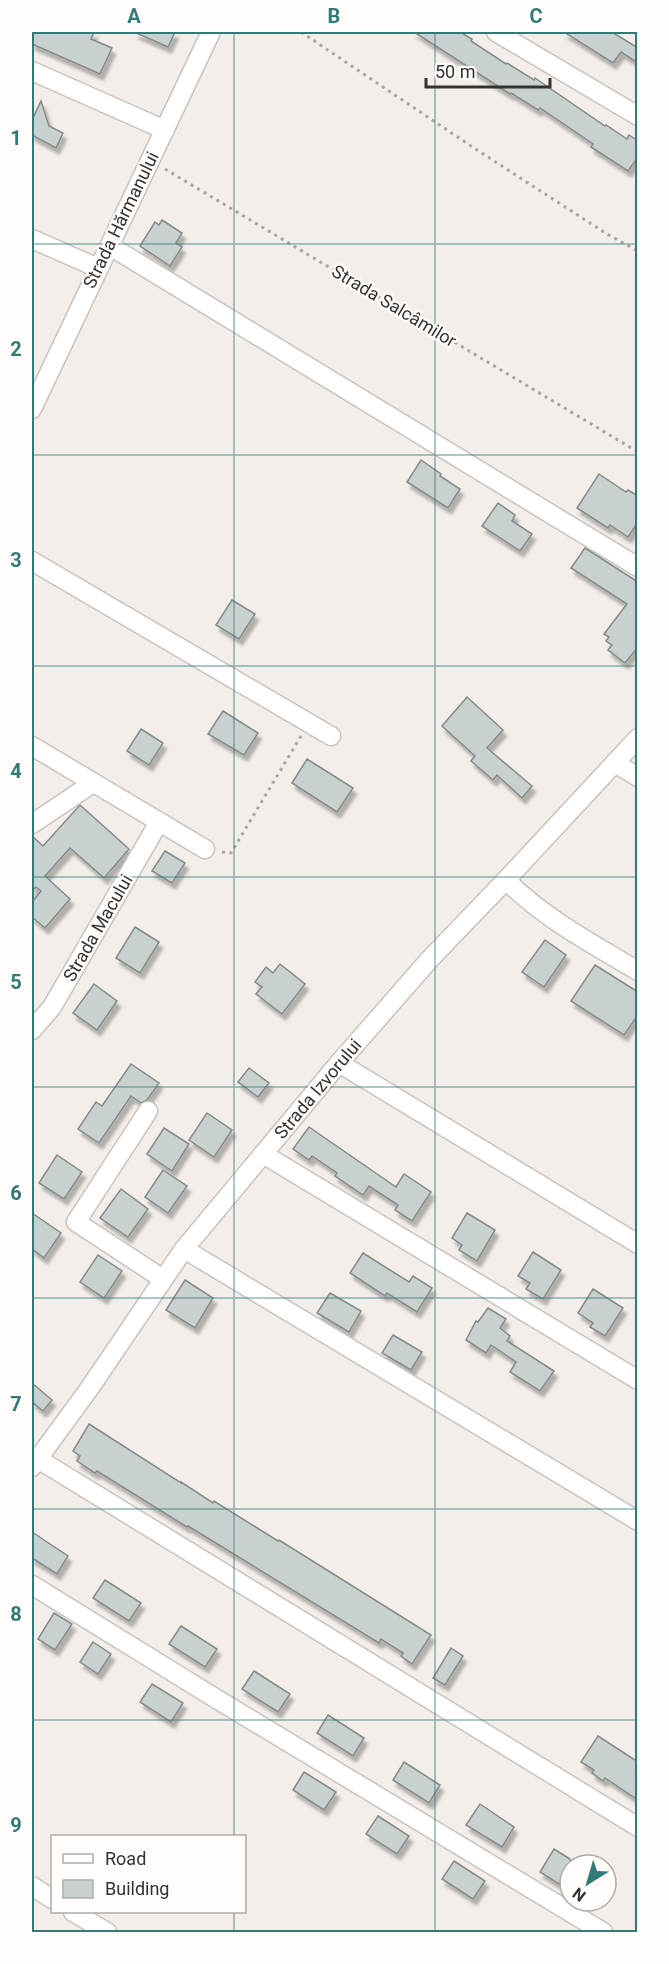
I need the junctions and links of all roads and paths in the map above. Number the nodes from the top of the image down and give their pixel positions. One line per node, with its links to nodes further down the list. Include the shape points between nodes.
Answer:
1 (211, 32): 6 (street, Strada Hărmanului)
2 (301, 32): 10 (path)
3 (496, 32): 5 (street)
4 (32, 71): 6 (street)
5 (638, 116)
6 (165, 130): 7 (street, Strada Hărmanului)
7 (150, 160): 9 (street, Strada Hărmanului); 13 (path, Strada Salcâmilor)
8 (32, 239): 11 (street)
9 (110, 246): 11 (street, Strada Hărmanului); 15 (street)
10 (638, 251)
11 (98, 268): 12 (street, Strada Hărmanului)
12 (32, 409)
13 (638, 452)
14 (32, 561): 16 (street)
15 (638, 567)
16 (308, 723): 17 (street); 25 (path, via 231,853)
17 (331, 736)
18 (638, 738): 20 (street, Strada Izvorului)
19 (32, 746): 22 (street)
20 (615, 763): 21 (street); 26 (street, Strada Izvorului)
21 (638, 777)
22 (93, 783): 23 (street); 24 (street)
23 (159, 822): 25 (street); 28 (street, Strada Macului, via 52,1008)
24 (32, 824)
25 (205, 849)
26 (506, 880): 27 (street, via 545,915); 29 (street, Strada Izvorului)
27 (638, 971)
28 (32, 1030)
29 (339, 1063): 31 (street, Strada Izvorului); 32 (street)
30 (148, 1111): 34 (street, via 76,1222)
31 (263, 1154): 33 (street, Strada Izvorului); 35 (street)
32 (638, 1244)
33 (184, 1249): 34 (street, Strada Izvorului); 37 (street)
34 (163, 1279): 36 (street, Strada Izvorului)
35 (638, 1380)
36 (35, 1463): 39 (street)
37 (638, 1521)
38 (32, 1585): 44 (street)
39 (638, 1827)
40 (32, 1886): 41 (street)
41 (51, 1898)
42 (75, 1913): 43 (street)
43 (107, 1932)
44 (603, 1932)

